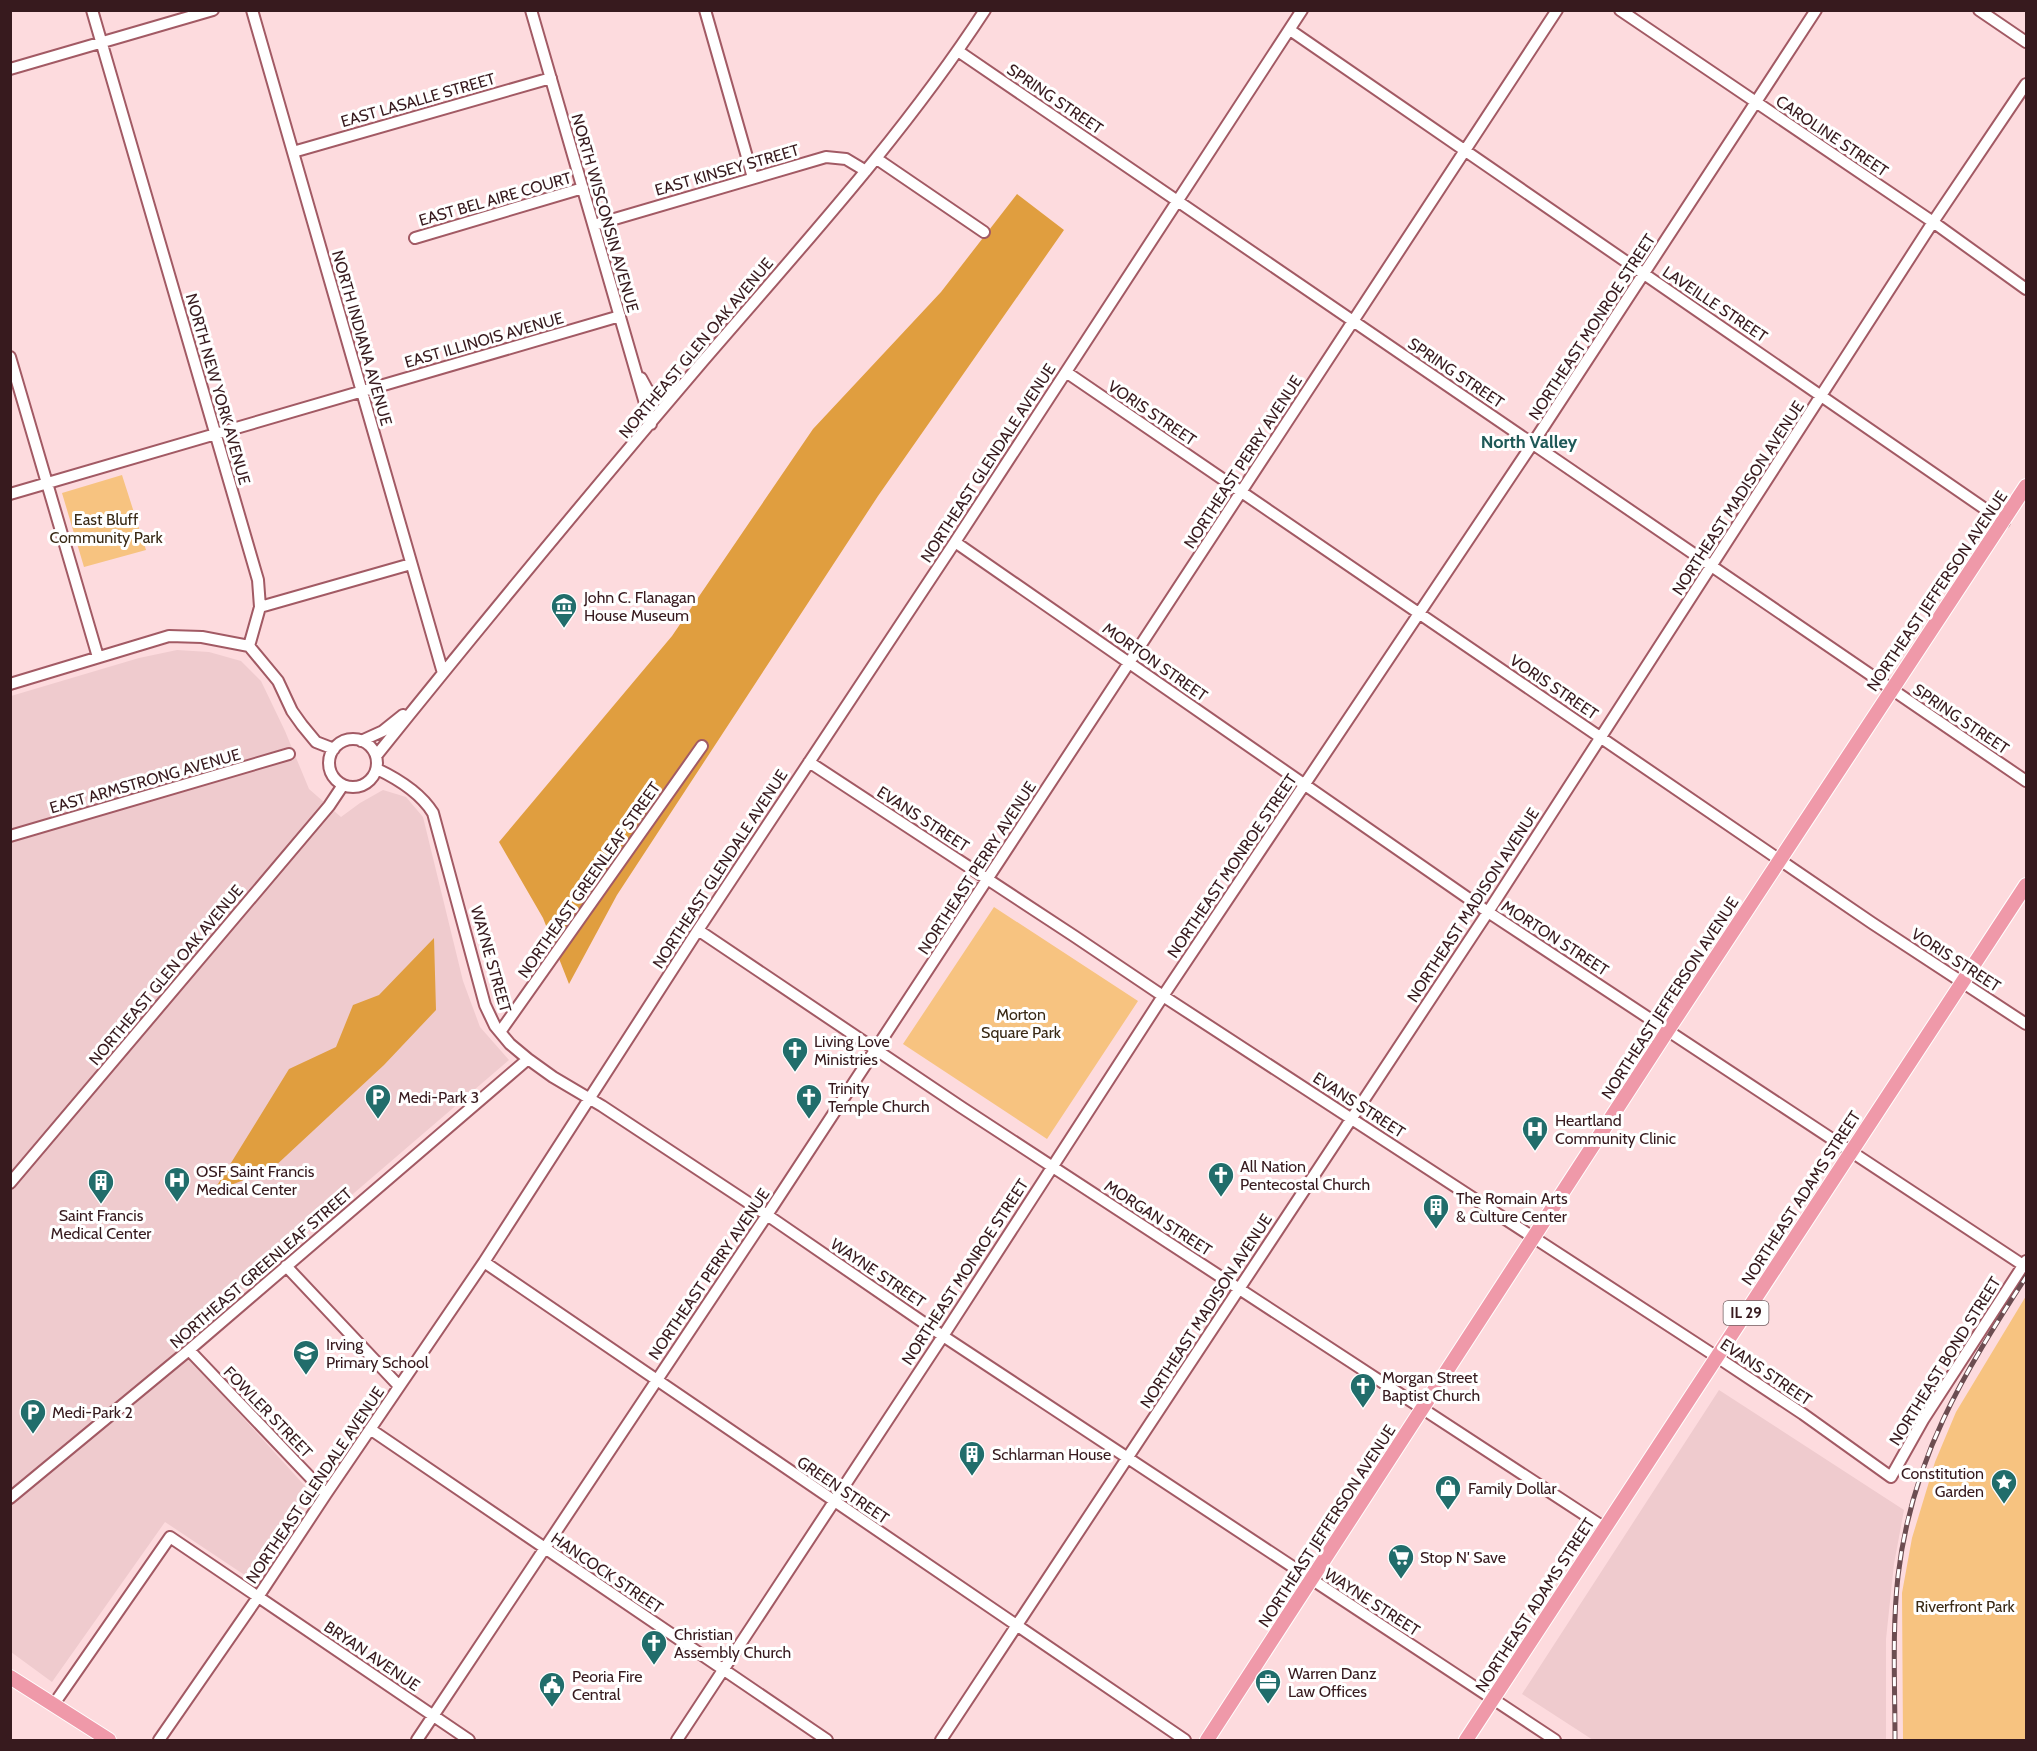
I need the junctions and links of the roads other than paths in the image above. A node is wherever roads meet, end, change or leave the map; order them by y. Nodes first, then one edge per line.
1 (92, 10) edge
2 (213, 10) edge
3 (252, 10) edge
4 (531, 10) edge
5 (705, 10) edge
6 (985, 10) edge
7 (1302, 10) edge
8 (1557, 10) edge
9 (1620, 10) edge
10 (1816, 10) edge
11 (1980, 10) edge
12 (1290, 30) junction
13 (2026, 42) edge
14 (102, 43) junction
15 (958, 51) junction
16 (10, 69) edge
17 (551, 78) junction
18 (2026, 84) edge
19 (1756, 103) junction
20 (1467, 151) junction
21 (293, 152) junction
22 (877, 159) junction
23 (866, 171) junction
24 (753, 178) junction
25 (583, 188) junction
26 (1177, 201) junction
27 (1933, 222) junction
28 (594, 225) junction
29 (984, 232) dead end
30 (415, 238) dead end
31 (1644, 275) junction
32 (2026, 289) edge
33 (620, 316) junction
34 (1354, 322) junction
35 (630, 353) junction
36 (10, 357) edge
37 (1066, 372) junction
38 (687, 380) junction
39 (362, 390) junction
40 (1823, 395) junction
41 (651, 424) junction
42 (216, 433) junction
43 (1533, 443) junction
44 (47, 483) junction
45 (2026, 486) edge
46 (1242, 492) junction
47 (10, 494) edge
48 (2004, 522) junction
49 (955, 542) junction
50 (411, 564) junction
51 (1711, 566) junction
52 (260, 607) junction
53 (1419, 615) junction
54 (249, 646) junction
55 (98, 657) junction
56 (1129, 662) junction
57 (443, 674) junction
58 (10, 684) edge
59 (1891, 689) junction
60 (422, 700) junction
61 (1601, 737) junction
62 (361, 741) junction
63 (702, 746) dead end
64 (334, 749) junction
65 (289, 754) dead end
66 (376, 756) junction
67 (809, 762) junction
68 (377, 769) junction
69 (2026, 781) edge
70 (343, 785) junction
71 (1303, 785) junction
72 (10, 836) edge
73 (1780, 859) junction
74 (988, 880) junction
75 (2026, 885) edge
76 (1488, 912) junction
77 (698, 930) junction
78 (1962, 983) junction
79 (1163, 996) junction
80 (2026, 1024) edge
81 (1668, 1030) junction
82 (500, 1032) junction
83 (875, 1050) junction
84 (528, 1059) junction
85 (589, 1099) junction
86 (1351, 1117) junction
87 (1852, 1151) junction
88 (1052, 1167) junction
89 (10, 1183) edge
90 (767, 1215) junction
91 (1533, 1238) junction
92 (484, 1262) junction
93 (2026, 1265) edge
94 (286, 1266) junction
95 (1239, 1288) junction
96 (943, 1335) junction
97 (189, 1350) junction
98 (1717, 1357) junction
99 (656, 1381) junction
100 (399, 1386) junction
101 (1423, 1408) junction
102 (370, 1429) junction
103 (1127, 1457) junction
104 (1891, 1477) joint
105 (326, 1494) junction
106 (10, 1497) edge
107 (834, 1502) junction
108 (1605, 1528) junction
109 (545, 1549) junction
110 (1312, 1581) junction
111 (258, 1597) junction
112 (1015, 1626) junction
113 (724, 1670) junction
114 (10, 1677) edge
115 (1493, 1699) junction
116 (54, 1704) junction
117 (433, 1715) junction
118 (110, 1740) edge
119 (159, 1740) edge
120 (417, 1740) edge
121 (469, 1740) edge
122 (677, 1740) edge
123 (827, 1740) edge
124 (941, 1740) edge
125 (1185, 1740) edge
126 (1207, 1740) edge
127 (1466, 1740) edge
128 (1555, 1740) edge

1 - 14 street, NORTH NEW YORK AVENUE
2 - 14 street
3 - 21 street, NORTH INDIANA AVENUE
4 - 17 street, NORTH WISCONSIN AVENUE
5 - 24 street
6 - 15 street, NORTHEAST GLEN OAK AVENUE
7 - 12 street, NORTHEAST GLENDALE AVENUE
8 - 20 street, NORTHEAST PERRY AVENUE
9 - 19 street, CAROLINE STREET
10 - 19 street, NORTHEAST MONROE STREET
11 - 13 street
12 - 20 street, LAVEILLE STREET
12 - 26 street, NORTHEAST GLENDALE AVENUE
14 - 16 street
14 - 42 street, NORTH NEW YORK AVENUE
15 - 22 street, NORTHEAST GLEN OAK AVENUE
15 - 26 street, SPRING STREET
17 - 21 street, EAST LASALLE STREET
17 - 25 street, NORTH WISCONSIN AVENUE
18 - 27 street, NORTHEAST MADISON AVENUE
19 - 27 street, CAROLINE STREET
19 - 31 street, NORTHEAST MONROE STREET
20 - 31 street, LAVEILLE STREET
20 - 34 street, NORTHEAST PERRY AVENUE
21 - 39 street, NORTH INDIANA AVENUE
22 - 23 street, NORTHEAST GLEN OAK AVENUE
22 - 29 street
23 - 24 street, EAST KINSEY STREET
23 - 38 street, NORTHEAST GLEN OAK AVENUE
24 - 28 street, EAST KINSEY STREET
25 - 28 street, NORTH WISCONSIN AVENUE
25 - 30 street, EAST BEL AIRE COURT
26 - 34 street, SPRING STREET
26 - 37 street, NORTHEAST GLENDALE AVENUE
27 - 32 street, CAROLINE STREET
27 - 40 street, NORTHEAST MADISON AVENUE
28 - 33 street, NORTH WISCONSIN AVENUE
31 - 40 street, LAVEILLE STREET
31 - 43 street, NORTHEAST MONROE STREET
33 - 35 street, NORTH WISCONSIN AVENUE
33 - 39 street, EAST ILLINOIS AVENUE
34 - 43 street, SPRING STREET
34 - 46 street, NORTHEAST PERRY AVENUE
35 - 38 street
35 - 41 street, NORTH WISCONSIN AVENUE
36 - 44 street
37 - 46 street, VORIS STREET
37 - 49 street, NORTHEAST GLENDALE AVENUE
38 - 41 street, NORTHEAST GLEN OAK AVENUE
39 - 42 street, EAST ILLINOIS AVENUE
39 - 50 street, NORTH INDIANA AVENUE
40 - 48 street, LAVEILLE STREET
40 - 51 street, NORTHEAST MADISON AVENUE
41 - 57 street, NORTHEAST GLEN OAK AVENUE
42 - 44 street, EAST ILLINOIS AVENUE
42 - 52 street, NORTH NEW YORK AVENUE
43 - 51 street, SPRING STREET
43 - 53 street, NORTHEAST MONROE STREET
44 - 47 street, EAST ILLINOIS AVENUE
44 - 55 street
45 - 48 main road, NORTHEAST JEFFERSON AVENUE
46 - 53 street, VORIS STREET
46 - 56 street, NORTHEAST PERRY AVENUE
48 - 59 main road, NORTHEAST JEFFERSON AVENUE
49 - 56 street, MORTON STREET
49 - 67 street, NORTHEAST GLENDALE AVENUE
50 - 52 street
50 - 57 street, NORTH INDIANA AVENUE
51 - 59 street, SPRING STREET
51 - 61 street, NORTHEAST MADISON AVENUE
52 - 54 street, NORTH NEW YORK AVENUE
53 - 61 street, VORIS STREET
53 - 71 street, NORTHEAST MONROE STREET
54 - 55 street
54 - 64 street
55 - 58 street
56 - 71 street, MORTON STREET
56 - 74 street, NORTHEAST PERRY AVENUE
57 - 60 street, NORTHEAST GLEN OAK AVENUE
59 - 69 street, SPRING STREET
59 - 73 main road, NORTHEAST JEFFERSON AVENUE
60 - 62 street, NORTHEAST GLEN OAK AVENUE
60 - 66 street, NORTHEAST GLEN OAK AVENUE
61 - 73 street, VORIS STREET
61 - 76 street, NORTHEAST MADISON AVENUE
62 - 64 street
62 - 66 street
63 - 82 street, NORTHEAST GREENLEAF STREET
64 - 70 street
65 - 72 street, EAST ARMSTRONG AVENUE
66 - 68 street
67 - 74 street, EVANS STREET
67 - 77 street, NORTHEAST GLENDALE AVENUE
68 - 70 street
68 - 82 street, WAYNE STREET
70 - 89 street, NORTHEAST GLEN OAK AVENUE
71 - 76 street, MORTON STREET
71 - 79 street, NORTHEAST MONROE STREET
73 - 78 street, VORIS STREET
73 - 81 main road, NORTHEAST JEFFERSON AVENUE
74 - 79 street, EVANS STREET
74 - 83 street, NORTHEAST PERRY AVENUE
75 - 78 main road, NORTHEAST ADAMS STREET / IL 29
76 - 81 street, MORTON STREET
76 - 86 street, NORTHEAST MADISON AVENUE
77 - 83 street, MORGAN STREET
77 - 85 street, NORTHEAST GLENDALE AVENUE
78 - 80 street, VORIS STREET
78 - 87 main road, NORTHEAST ADAMS STREET / IL 29
79 - 86 street, EVANS STREET
79 - 88 street, NORTHEAST MONROE STREET
81 - 87 street, MORTON STREET
81 - 91 main road, NORTHEAST JEFFERSON AVENUE
82 - 84 street, WAYNE STREET
83 - 88 street, MORGAN STREET
83 - 90 street, NORTHEAST PERRY AVENUE
84 - 85 street, WAYNE STREET
84 - 94 street, NORTHEAST GREENLEAF STREET
85 - 90 street, WAYNE STREET
85 - 92 street, NORTHEAST GLENDALE AVENUE
86 - 91 street, EVANS STREET
86 - 95 street, NORTHEAST MADISON AVENUE
87 - 93 street, MORTON STREET
87 - 98 main road, NORTHEAST ADAMS STREET / IL 29
88 - 95 street, MORGAN STREET
88 - 96 street, NORTHEAST MONROE STREET
90 - 96 street, WAYNE STREET
90 - 99 street, NORTHEAST PERRY AVENUE
91 - 98 street, EVANS STREET
91 - 101 main road, NORTHEAST JEFFERSON AVENUE
92 - 99 street, GREEN STREET
92 - 100 street, NORTHEAST GLENDALE AVENUE
93 - 104 street, NORTHEAST BOND STREET
94 - 97 street, NORTHEAST GREENLEAF STREET
94 - 100 street
95 - 101 street, MORGAN STREET
95 - 103 street, NORTHEAST MADISON AVENUE
96 - 103 street, WAYNE STREET
96 - 107 street, NORTHEAST MONROE STREET
97 - 105 street, FOWLER STREET
97 - 106 street, NORTHEAST GREENLEAF STREET
98 - 104 street, EVANS STREET
98 - 108 main road, NORTHEAST ADAMS STREET / IL 29
99 - 107 street, GREEN STREET
99 - 109 street, NORTHEAST PERRY AVENUE
100 - 102 street, NORTHEAST GLENDALE AVENUE
101 - 108 street, MORGAN STREET
101 - 110 main road, NORTHEAST JEFFERSON AVENUE
102 - 105 street, NORTHEAST GLENDALE AVENUE
102 - 109 street, HANCOCK STREET
103 - 110 street, WAYNE STREET
103 - 112 street, NORTHEAST MADISON AVENUE
105 - 111 street, NORTHEAST GLENDALE AVENUE
107 - 112 street, GREEN STREET
107 - 113 street, NORTHEAST MONROE STREET
108 - 115 main road, NORTHEAST ADAMS STREET / IL 29
109 - 113 street, HANCOCK STREET
109 - 117 street, NORTHEAST PERRY AVENUE
110 - 115 street, WAYNE STREET
110 - 126 main road, NORTHEAST JEFFERSON AVENUE
111 - 116 street, BRYAN AVENUE
111 - 117 street, BRYAN AVENUE
111 - 119 street, NORTHEAST GLENDALE AVENUE
112 - 124 street, NORTHEAST MADISON AVENUE
112 - 125 street, GREEN STREET
113 - 122 street, NORTHEAST MONROE STREET
113 - 123 street, HANCOCK STREET
114 - 116 main road
115 - 127 main road, NORTHEAST ADAMS STREET / IL 29
115 - 128 street, WAYNE STREET
116 - 118 main road
117 - 120 street, NORTHEAST PERRY AVENUE
117 - 121 street, BRYAN AVENUE

